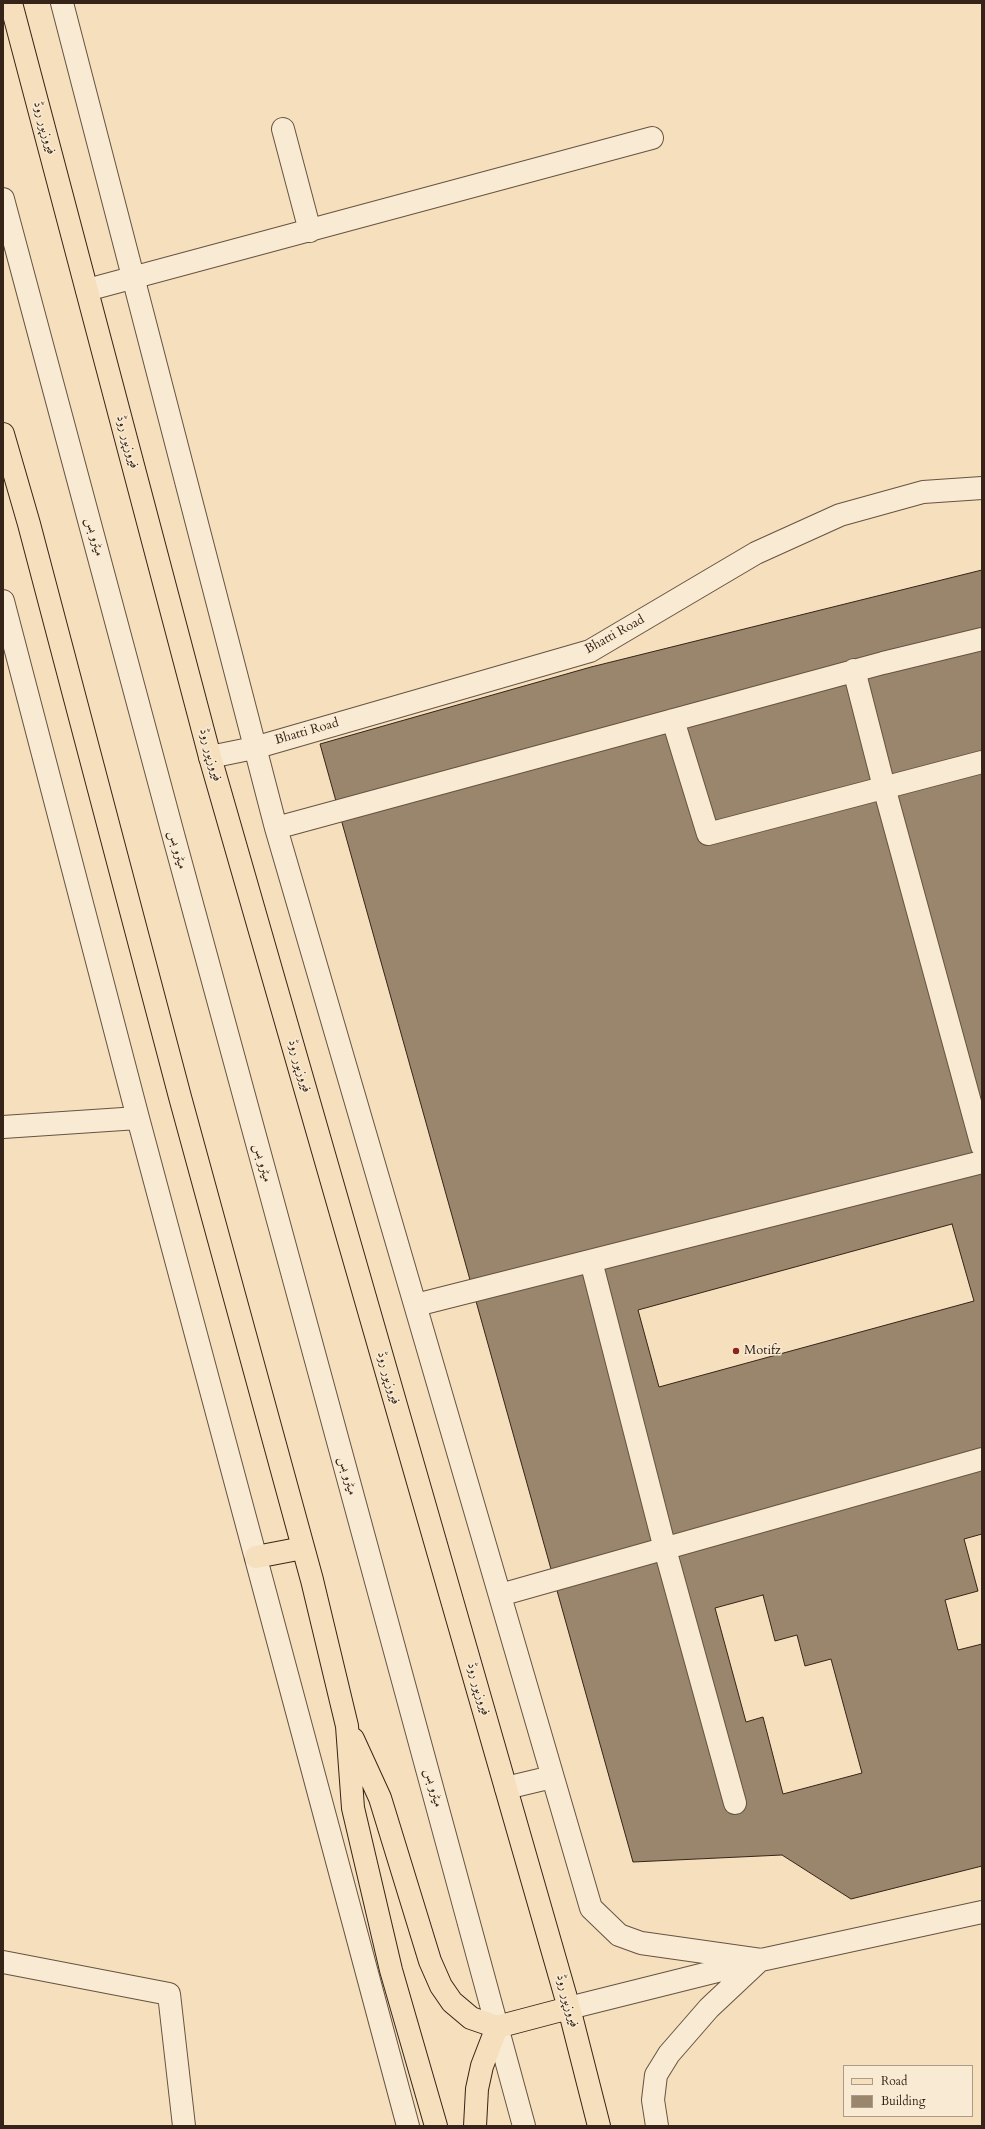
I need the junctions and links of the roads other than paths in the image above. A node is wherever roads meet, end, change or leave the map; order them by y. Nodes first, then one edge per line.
1 (11, 3) edge
2 (62, 3) edge
3 (283, 129) dead end
4 (652, 138) dead end
5 (3, 199) edge
6 (310, 231) junction
7 (132, 279) junction
8 (87, 290) junction
9 (3, 434) edge
10 (982, 488) edge
11 (3, 601) edge
12 (982, 639) edge
13 (854, 670) junction
14 (673, 720) junction
15 (254, 748) junction
16 (210, 757) junction
17 (982, 762) edge
18 (884, 787) junction
19 (276, 828) junction
20 (138, 1118) junction
21 (3, 1127) edge
22 (982, 1146) edge
23 (982, 1162) edge
24 (591, 1261) junction
25 (416, 1305) junction
26 (982, 1459) edge
27 (303, 1548) junction
28 (665, 1549) junction
29 (256, 1557) junction
30 (500, 1595) junction
31 (347, 1726) junction
32 (552, 1777) junction
33 (506, 1788) junction
34 (735, 1803) dead end
35 (982, 1912) edge
36 (760, 1960) junction
37 (3, 1962) edge
38 (569, 2008) junction
39 (497, 2027) junction
40 (184, 2126) edge
41 (408, 2126) edge
42 (436, 2126) edge
43 (475, 2126) edge
44 (524, 2126) edge
45 (599, 2126) edge
46 (656, 2126) edge

1 - 8 main road, فیروزپور روڈ
2 - 7 street
3 - 6 street
4 - 6 street
5 - 39 street, میٹرو بس
6 - 7 street
7 - 8 street
7 - 15 street
8 - 16 main road, فیروزپور روڈ
9 - 27 main road
10 - 15 street, Bhatti Road
11 - 20 street
12 - 13 street
13 - 14 street
13 - 18 street
14 - 18 street
14 - 19 street
15 - 16 street, Bhatti Road
15 - 19 street
16 - 33 main road, فیروزپور روڈ
17 - 18 street
18 - 22 street
19 - 25 street
20 - 21 street
20 - 29 street
23 - 24 street
24 - 25 street
24 - 28 street
25 - 30 street
26 - 28 street
27 - 29 main road
27 - 31 main road
28 - 30 street
28 - 34 street
29 - 41 street
30 - 32 street
31 - 39 main road
31 - 42 main road
32 - 33 street
32 - 36 street
33 - 38 main road, فیروزپور روڈ
35 - 36 street
36 - 38 street
36 - 46 street
37 - 40 street
38 - 39 main road
38 - 45 main road, فیروزپور روڈ
39 - 43 main road
39 - 44 street, میٹرو بس

